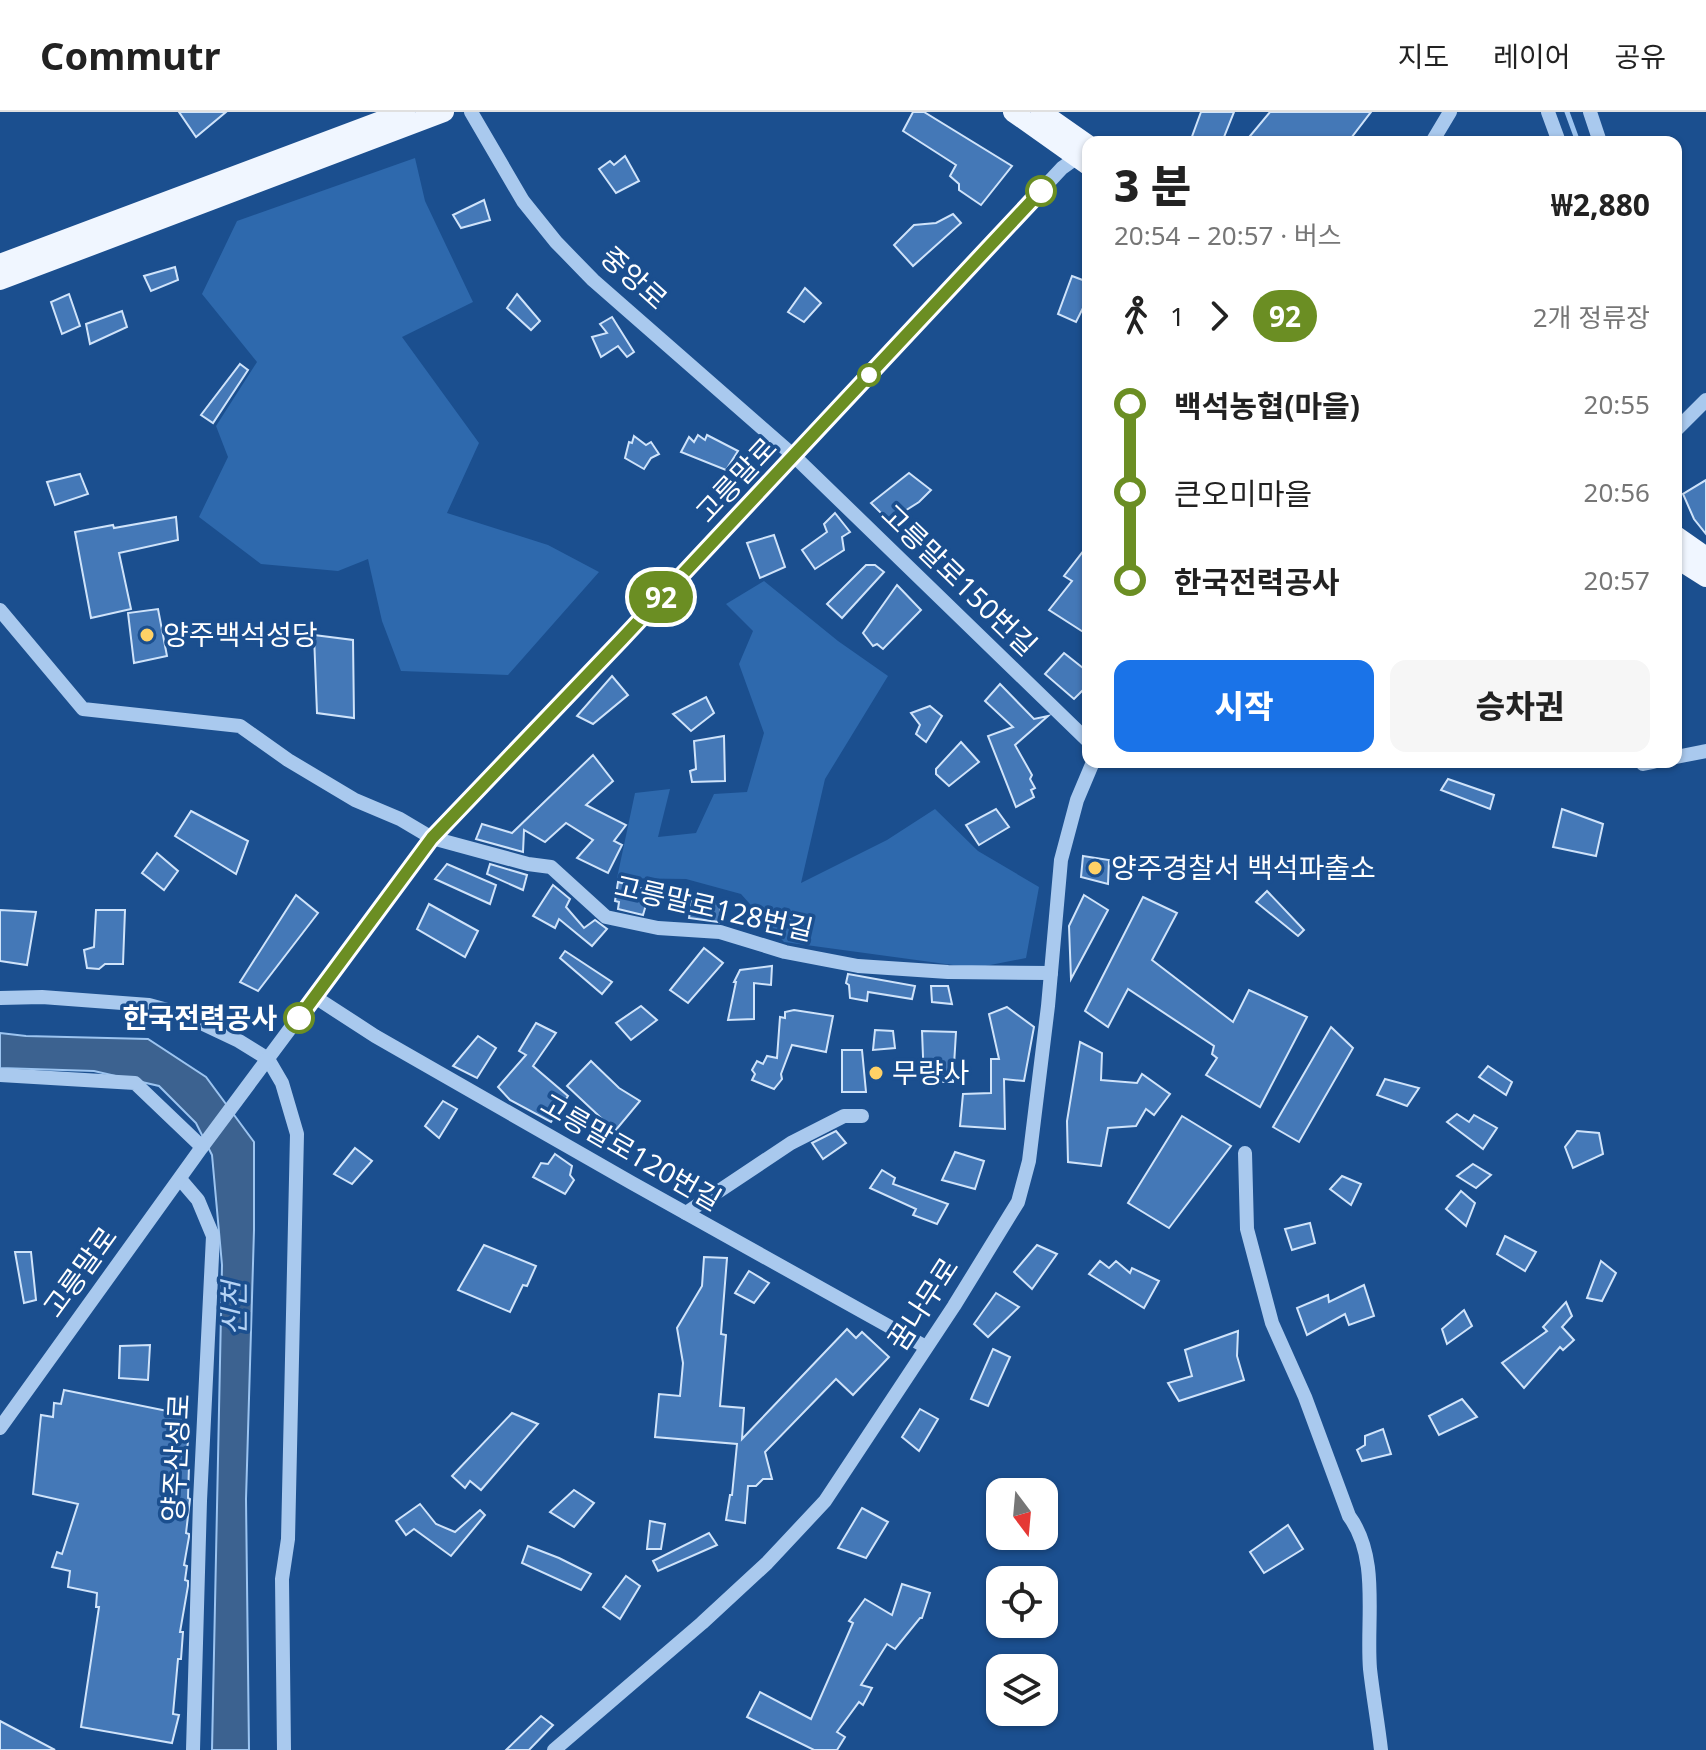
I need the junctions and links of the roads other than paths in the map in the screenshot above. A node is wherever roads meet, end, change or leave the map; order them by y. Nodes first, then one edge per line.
1 (385, 112) edge
2 (405, 112) edge
3 (444, 112) edge
4 (471, 112) edge
5 (1013, 112) edge
6 (1041, 112) edge
7 (1450, 112) edge
8 (1548, 112) edge
9 (1590, 112) edge
10 (1436, 136) edge
11 (1557, 136) edge
12 (1598, 136) edge
13 (341, 137) junction
14 (1082, 154) edge
15 (1082, 155) edge
16 (1082, 157) edge
17 (0, 264) edge
18 (0, 280) edge
19 (1706, 400) edge
20 (1682, 421) edge
21 (794, 456) junction
22 (1682, 546) edge
23 (1682, 550) edge
24 (1706, 557) edge
25 (1706, 577) edge
26 (0, 610) edge
27 (1082, 735) edge
28 (1706, 751) edge
29 (1682, 756) edge
30 (1090, 768) edge
31 (432, 838) junction
32 (1051, 973) junction
33 (315, 997) junction
34 (0, 998) edge
35 (268, 1059) junction
36 (0, 1075) edge
37 (862, 1116) dead end
38 (202, 1147) junction
39 (1245, 1153) dead end
40 (180, 1179) junction
41 (686, 1213) junction
42 (926, 1347) junction
43 (0, 1428) edge
44 (193, 1750) edge
45 (284, 1750) edge
46 (554, 1750) edge
47 (1381, 1750) edge

1 - 13 street
2 - 13 main road
3 - 18 main road
4 - 21 street, 중앙로
5 - 15 main road
6 - 14 main road
7 - 10 street
8 - 11 street
9 - 12 street
13 - 17 main road
16 - 21 street, 고릉말로
19 - 20 street
21 - 27 street, 고릉말로150번길
21 - 31 street, 고릉말로
22 - 24 main road
23 - 25 main road
26 - 31 street
28 - 29 street
30 - 32 street, 꿈나무로
31 - 32 street, 고릉말로128번길
31 - 33 street, 고릉말로
32 - 42 street, 꿈나무로
33 - 35 street, 고릉말로
33 - 41 street, 고릉말로120번길
34 - 35 street
35 - 38 street, 고릉말로
35 - 45 street
36 - 38 street
37 - 41 street
38 - 40 street, 고릉말로
39 - 47 street
40 - 43 street, 고릉말로
40 - 44 street, 양주산성로
41 - 42 street, 고릉말로120번길
42 - 46 street, 꿈나무로

